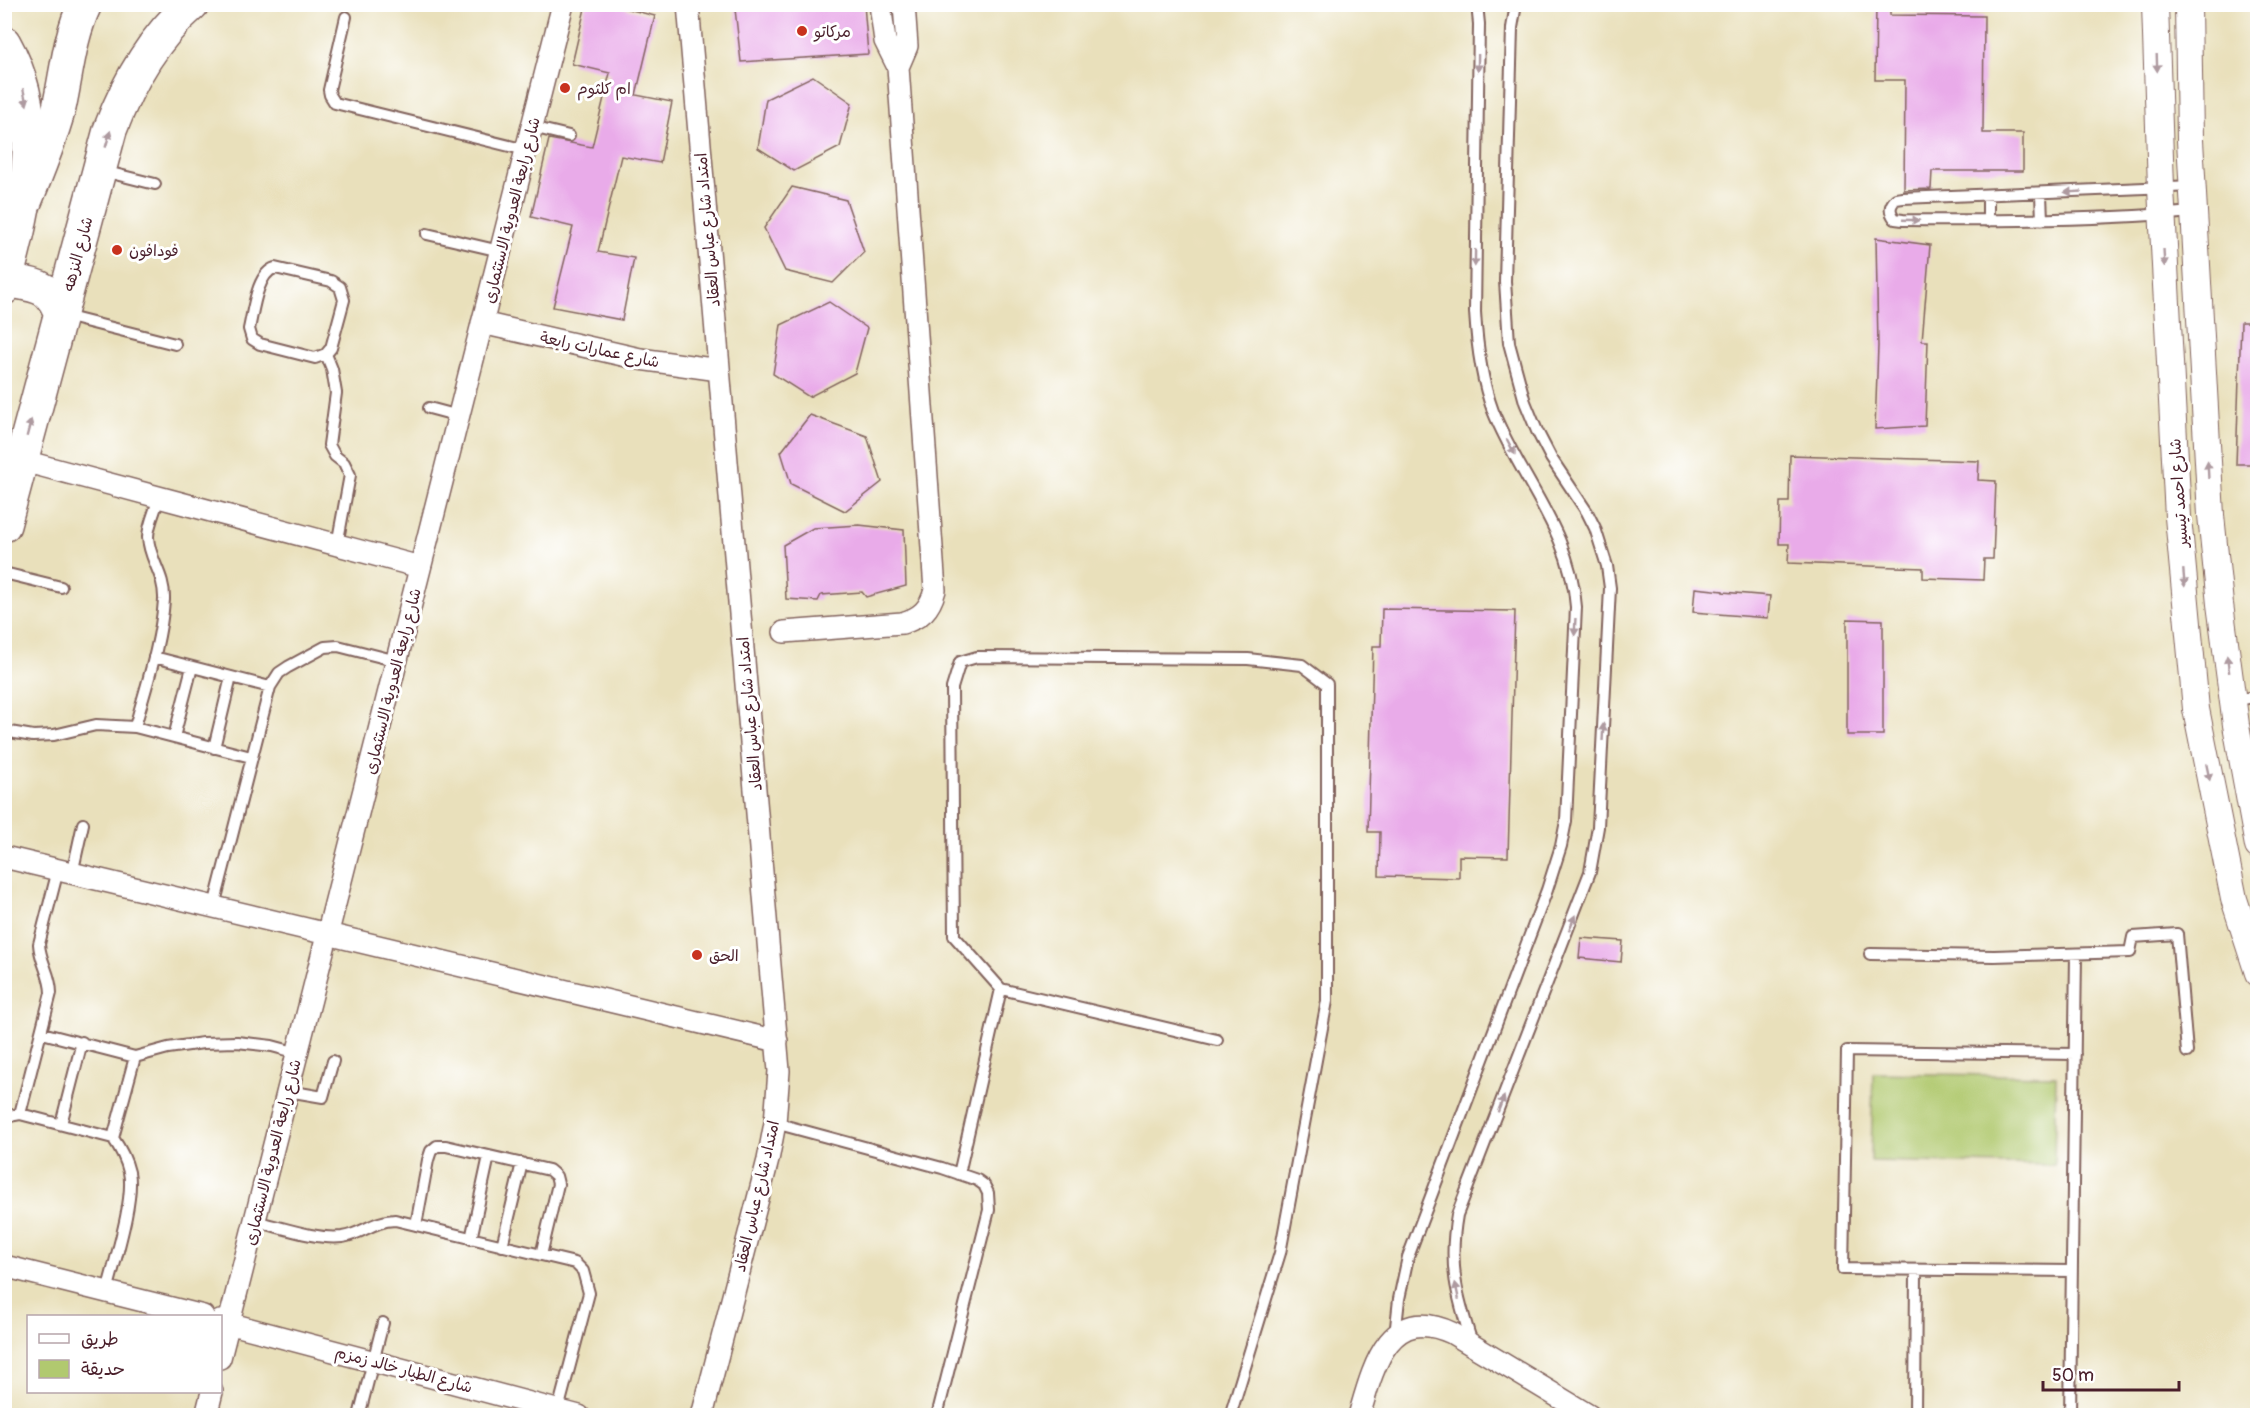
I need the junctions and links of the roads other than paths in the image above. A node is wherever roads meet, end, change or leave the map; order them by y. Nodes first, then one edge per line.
1 (85, 4) edge
2 (192, 4) edge
3 (563, 4) edge
4 (688, 4) edge
5 (880, 4) edge
6 (904, 4) edge
7 (1477, 4) edge
8 (1516, 4) edge
9 (2155, 4) edge
10 (2188, 4) edge
11 (346, 18) dead end
12 (4, 43) edge
13 (898, 67) junction
14 (532, 127) junction
15 (569, 136) dead end
16 (2190, 140) junction
17 (2159, 142) junction
18 (526, 150) junction
19 (100, 170) junction
20 (154, 184) dead end
21 (2193, 186) junction
22 (2161, 188) junction
23 (2041, 194) junction
24 (1988, 195) junction
25 (24, 204) junction
26 (2194, 212) junction
27 (2162, 215) junction
28 (2042, 220) junction
29 (1988, 221) junction
30 (427, 234) dead end
31 (500, 251) junction
32 (5, 282) edge
33 (61, 315) junction
34 (482, 323) junction
35 (175, 344) dead end
36 (326, 354) junction
37 (719, 370) junction
38 (429, 408) dead end
39 (459, 416) junction
40 (21, 460) junction
41 (159, 497) junction
42 (2211, 515) junction
43 (2178, 517) junction
44 (4, 525) edge
45 (336, 545) junction
46 (420, 567) junction
47 (4, 573) edge
48 (61, 587) dead end
49 (784, 632) dead end
50 (154, 657) junction
51 (397, 661) junction
52 (192, 667) junction
53 (231, 677) junction
54 (270, 687) junction
55 (2242, 707) edge
56 (135, 727) junction
57 (4, 731) edge
58 (2200, 733) junction
59 (174, 737) junction
60 (214, 748) junction
61 (251, 757) junction
62 (83, 824) dead end
63 (2258, 846) edge
64 (4, 857) edge
65 (65, 872) junction
66 (214, 906) junction
67 (328, 934) junction
68 (1870, 954) dead end
69 (2076, 954) junction
70 (2258, 974) edge
71 (1001, 989) junction
72 (42, 1033) junction
73 (1217, 1040) dead end
74 (777, 1041) junction
75 (82, 1042) junction
76 (2187, 1052) dead end
77 (298, 1053) junction
78 (2075, 1054) junction
79 (135, 1057) junction
80 (333, 1060) dead end
81 (288, 1091) junction
82 (20, 1114) junction
83 (4, 1117) edge
84 (775, 1123) junction
85 (60, 1124) junction
86 (113, 1138) junction
87 (489, 1156) junction
88 (522, 1163) junction
89 (959, 1174) junction
90 (255, 1221) junction
91 (416, 1225) junction
92 (471, 1239) junction
93 (502, 1246) junction
94 (541, 1255) junction
95 (4, 1266) edge
96 (1916, 1269) junction
97 (2072, 1271) junction
98 (107, 1292) junction
99 (195, 1315) edge
100 (225, 1322) edge
101 (382, 1323) dead end
102 (1395, 1336) junction
103 (222, 1344) edge
104 (1473, 1347) junction
105 (373, 1361) junction
106 (212, 1393) edge
107 (558, 1410) junction
108 (206, 1416) edge
109 (359, 1416) edge
110 (579, 1416) edge
111 (702, 1416) edge
112 (937, 1416) edge
113 (1230, 1416) edge
114 (1359, 1416) edge
115 (1590, 1416) edge
116 (1915, 1416) edge
117 (2070, 1416) edge

1 - 25 main road
19 -> 2 main road, شارع النزهه
3 - 14 street, شارع رابعة العدوية الاستثمارى
4 - 37 street, امتداد شارع عباس العقاد
5 - 13 street
6 - 13 street
7 -> 102 lane
104 -> 8 lane
9 -> 17 street, شارع احمد تيسير
10 - 16 street, شارع احمد تيسير
11 - 18 lane
12 -> 25 main road
13 - 49 street
14 - 15 lane
14 - 18 street, شارع رابعة العدوية الاستثمارى
16 - 17 street
16 - 21 street, شارع احمد تيسير
17 - 22 street, شارع احمد تيسير
18 - 31 street, شارع رابعة العدوية الاستثمارى
19 - 20 lane
19 - 33 main road, شارع النزهه
21 - 22 lane
21 - 26 street, شارع احمد تيسير
22 -> 23 lane
22 - 27 street, شارع احمد تيسير
23 - 24 lane
23 - 28 lane
24 - 29 lane
24 -> 29 lane
25 - 32 main road
26 - 27 lane
42 -> 26 street, شارع احمد تيسير
27 - 28 lane
27 -> 43 street, شارع احمد تيسير
28 - 29 lane
30 - 31 lane
31 - 34 street, شارع رابعة العدوية الاستثمارى
32 - 33 main road
33 - 35 lane
40 -> 33 main road, شارع النزهه
34 - 37 street, شارع عمارات رابعة
34 - 39 street, شارع رابعة العدوية الاستثمارى
36 - 36 lane
36 - 45 lane
37 - 74 street, امتداد شارع عباس العقاد
38 - 39 lane
39 - 46 street, شارع رابعة العدوية الاستثمارى
40 - 41 street
40 - 44 main road, شارع النزهه
41 - 45 street
41 - 50 lane
42 - 43 street
55 -> 42 street, شارع احمد تيسير
43 -> 58 street, شارع احمد تيسير
45 - 46 street
46 - 51 street, شارع رابعة العدوية الاستثمارى
47 - 48 lane
50 - 52 lane
50 - 56 lane
51 - 54 lane
51 - 67 street, شارع رابعة العدوية الاستثمارى
52 - 53 lane
52 - 59 lane
53 - 54 lane
53 - 60 lane
54 - 61 lane
55 - 58 street
55 - 63 street, شارع احمد تيسير
56 - 57 lane
56 - 59 lane
58 -> 70 street, شارع احمد تيسير
59 - 60 lane
60 - 61 lane
61 - 66 lane
62 - 65 lane
64 - 65 street
65 - 66 street
65 - 72 lane
66 - 67 street
67 - 74 street
67 - 77 street, شارع رابعة العدوية الاستثمارى
68 - 69 lane
69 - 76 lane
69 - 78 lane
71 - 73 lane
71 - 89 lane
71 - 113 lane
72 - 75 lane
72 - 82 lane
74 - 84 street, امتداد شارع عباس العقاد
75 - 79 lane
75 - 85 lane
77 - 79 lane
77 - 81 street, شارع رابعة العدوية الاستثمارى
78 - 96 lane
78 - 97 lane
79 - 86 lane
80 - 81 lane
81 - 90 street, شارع رابعة العدوية الاستثمارى
82 - 83 lane
82 - 85 lane
84 - 89 lane
84 - 111 street, امتداد شارع عباس العقاد
85 - 86 lane
86 - 98 lane
87 - 88 lane
87 - 91 lane
87 - 92 lane
88 - 93 lane
88 - 94 lane
89 - 112 lane
90 - 91 lane
90 - 100 street, شارع رابعة العدوية الاستثمارى
91 - 92 lane
92 - 93 lane
93 - 94 lane
94 - 107 lane
95 - 98 street
96 - 97 lane
96 - 116 lane
97 - 117 lane
98 - 99 street
100 - 103 street, شارع رابعة العدوية الاستثمارى
100 - 105 street, شارع الطيار خالد زمزم
101 - 105 lane
102 - 104 street
102 - 114 street
104 - 115 street
105 - 107 street, شارع الطيار خالد زمزم
105 - 109 lane
106 - 108 street
107 - 110 street, شارع الطيار خالد زمزم

